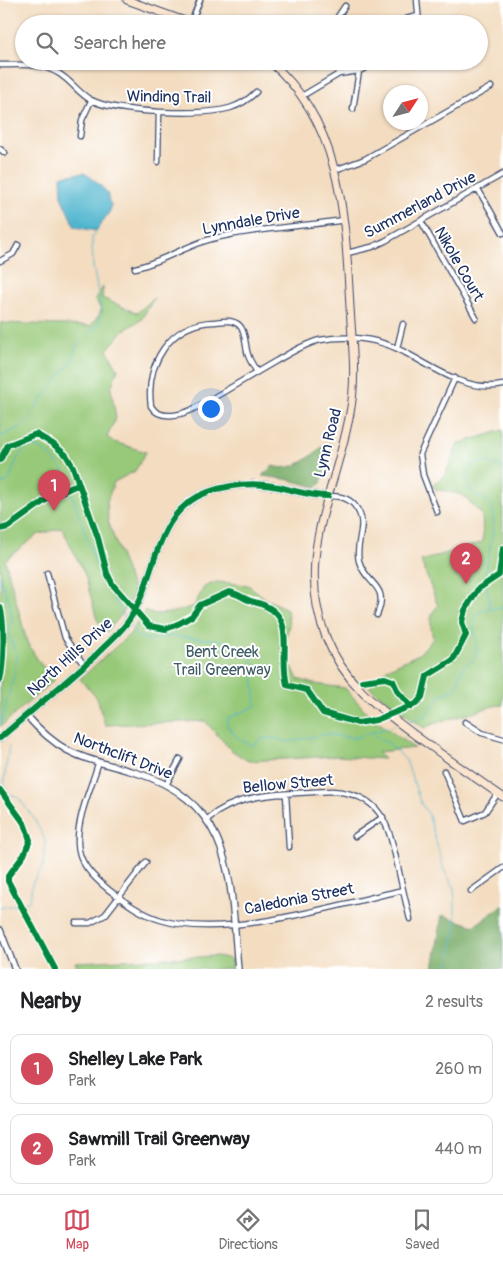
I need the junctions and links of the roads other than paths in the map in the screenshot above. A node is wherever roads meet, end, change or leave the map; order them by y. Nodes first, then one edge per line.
1 (127, 0) edge
2 (200, 0) edge
3 (417, 0) edge
4 (345, 6) dead end
5 (169, 15) edge
6 (195, 15) edge
7 (338, 15) edge
8 (418, 15) edge
9 (0, 65) edge
10 (15, 65) edge
11 (53, 70) edge
12 (279, 70) edge
13 (338, 70) edge
14 (359, 71) joint
15 (339, 74) junction
16 (491, 87) dead end
17 (256, 92) dead end
18 (302, 96) junction
19 (91, 100) junction
20 (353, 109) dead end
21 (159, 112) junction
22 (80, 136) dead end
23 (0, 149) edge
24 (5, 153) dead end
25 (158, 162) dead end
26 (335, 170) junction
27 (503, 174) edge
28 (478, 189) junction
29 (345, 220) junction
30 (421, 221) junction
31 (503, 233) edge
32 (18, 245) dead end
33 (347, 253) junction
34 (0, 262) edge
35 (135, 268) dead end
36 (476, 318) dead end
37 (244, 320) dead end
38 (404, 324) dead end
39 (239, 325) junction
40 (352, 339) junction
41 (397, 348) junction
42 (257, 372) junction
43 (455, 378) junction
44 (503, 386) edge
45 (328, 496) junction
46 (438, 512) dead end
47 (47, 573) dead end
48 (377, 615) dead end
49 (84, 665) junction
50 (26, 715) junction
51 (465, 722) dead end
52 (0, 738) edge
53 (503, 738) edge
54 (180, 759) dead end
55 (98, 764) junction
56 (444, 771) dead end
57 (166, 785) junction
58 (286, 794) junction
59 (500, 795) edge
60 (384, 816) junction
61 (206, 820) junction
62 (355, 836) dead end
63 (289, 847) dead end
64 (146, 862) dead end
65 (503, 868) edge
66 (403, 890) junction
67 (471, 891) dead end
68 (119, 897) junction
69 (410, 919) dead end
70 (76, 923) dead end
71 (235, 923) junction
72 (0, 930) edge
73 (15, 969) edge
74 (238, 969) edge

1 - 5 main road
2 - 6 street
3 - 8 street
4 - 7 street
9 - 10 street, Winding Trail
11 - 19 street, Winding Trail
12 - 18 main road, Lynn Road
13 - 15 street
14 - 15 street
14 - 20 street
15 - 18 street
16 - 26 street
17 - 21 street, Winding Trail
18 - 26 main road, Lynn Road
19 - 21 street, Winding Trail
19 - 22 street
21 - 25 street
23 - 24 street
26 - 29 main road, Lynn Road
27 - 28 street, Summerland Drive
28 - 30 street, Summerland Drive
28 - 31 street
29 - 33 main road, Lynn Road
29 - 35 street, Lynndale Drive
30 - 33 street, Summerland Drive
30 - 36 street, Nikole Court
32 - 34 street
33 - 40 main road, Lynn Road
37 - 39 street
38 - 41 street
39 - 42 street
39 - 42 street
40 - 41 street
40 - 42 street
40 - 45 main road, Lynn Road
41 - 43 street
43 - 44 street
43 - 46 street
45 - 48 street
45 - 49 main road, North Hills Drive
45 - 59 main road, Lynn Road
47 - 49 street
49 - 50 main road, North Hills Drive
50 - 52 main road, North Hills Drive
50 - 55 street, Northclift Drive
51 - 53 street
54 - 57 street
55 - 57 street, Northclift Drive
55 - 68 street, Caledonia Street
56 - 59 street
57 - 61 street, Northclift Drive
58 - 60 street, Bellow Street
58 - 61 street, Bellow Street
58 - 63 street
60 - 62 street
60 - 66 street
61 - 71 street, Northclift Drive
64 - 68 street
65 - 67 street
66 - 69 street
66 - 71 street, Caledonia Street
68 - 70 street
68 - 71 street, Caledonia Street
71 - 74 street, Northclift Drive
72 - 73 street

